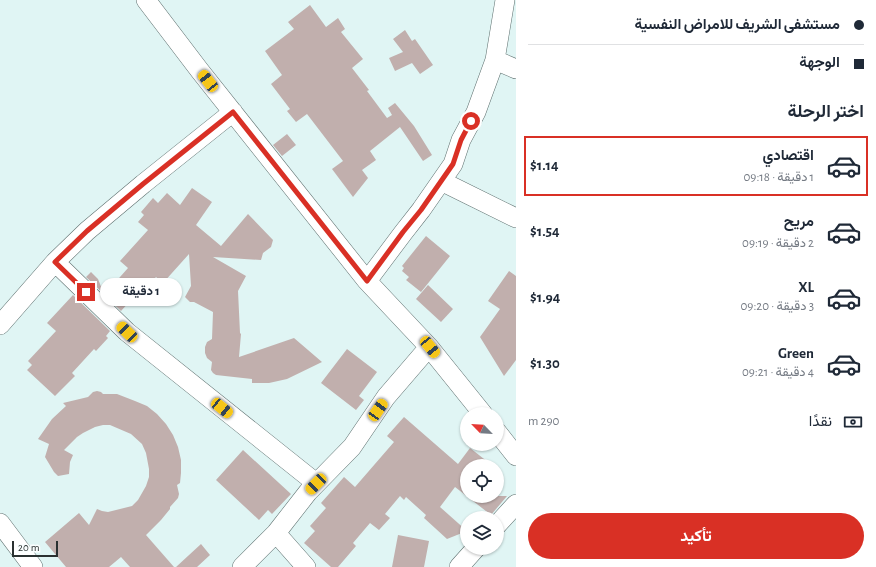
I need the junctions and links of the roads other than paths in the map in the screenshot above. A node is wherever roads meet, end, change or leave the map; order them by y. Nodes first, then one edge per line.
1 (146, 0) edge
2 (505, 0) edge
3 (495, 60) junction
4 (516, 68) edge
5 (233, 112) junction
6 (441, 181) junction
7 (516, 218) edge
8 (55, 262) junction
9 (367, 281) junction
10 (0, 325) edge
11 (430, 347) junction
12 (477, 407) edge
13 (504, 441) edge
14 (516, 456) edge
15 (316, 484) junction
16 (516, 504) edge
17 (504, 517) edge
18 (0, 523) edge
19 (276, 533) junction
20 (470, 555) edge
21 (33, 567) edge
22 (242, 567) edge
23 (306, 567) edge
24 (459, 567) edge

1 - 5 street
2 - 3 street
3 - 4 street
3 - 6 street
5 - 8 street
5 - 9 street
6 - 7 street
6 - 9 street
8 - 10 street
8 - 15 street
9 - 11 street
11 - 12 street
11 - 15 street
13 - 14 street
15 - 19 street
16 - 17 street
18 - 21 street
19 - 22 street
19 - 23 street
20 - 24 street

